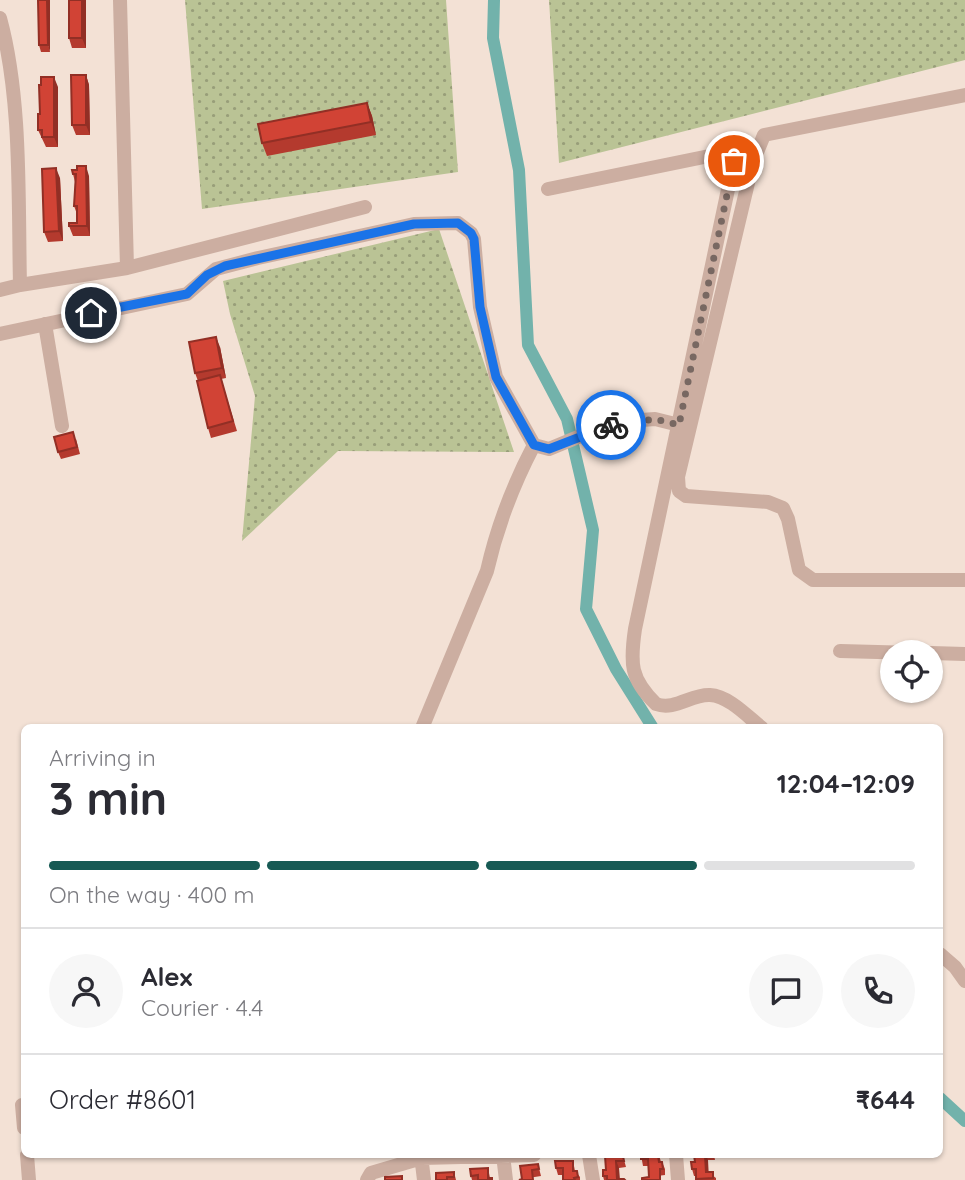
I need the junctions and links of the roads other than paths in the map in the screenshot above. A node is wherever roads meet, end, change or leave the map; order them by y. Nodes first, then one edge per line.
1 (120, 0) edge
2 (0, 18) edge
3 (965, 95) edge
4 (548, 189) dead end
5 (365, 207) dead end
6 (127, 268) junction
7 (20, 285) junction
8 (0, 290) edge
9 (45, 324) junction
10 (0, 334) edge
11 (679, 425) junction
12 (62, 426) dead end
13 (534, 445) junction
14 (965, 580) edge
15 (840, 651) dead end
16 (880, 652) edge
17 (943, 653) edge
18 (965, 654) edge
19 (424, 724) edge
20 (757, 724) edge
21 (943, 957) edge
22 (965, 981) edge
23 (27, 1158) edge
24 (416, 1158) edge
25 (422, 1158) edge
26 (503, 1158) edge
27 (589, 1158) edge
28 (676, 1158) edge
29 (29, 1180) edge
30 (367, 1180) edge
31 (424, 1180) edge
32 (506, 1180) edge
33 (593, 1180) edge
34 (678, 1180) edge

1 - 6 street
2 - 7 street
3 - 14 street
4 - 11 street
5 - 6 street
6 - 7 street
7 - 8 street
9 - 10 street
9 - 12 street
9 - 13 street
11 - 13 street
11 - 20 street
13 - 19 street
15 - 16 street
17 - 18 street
21 - 22 street
23 - 29 street
24 - 30 street
25 - 31 street
26 - 32 street
27 - 33 street
28 - 34 street

